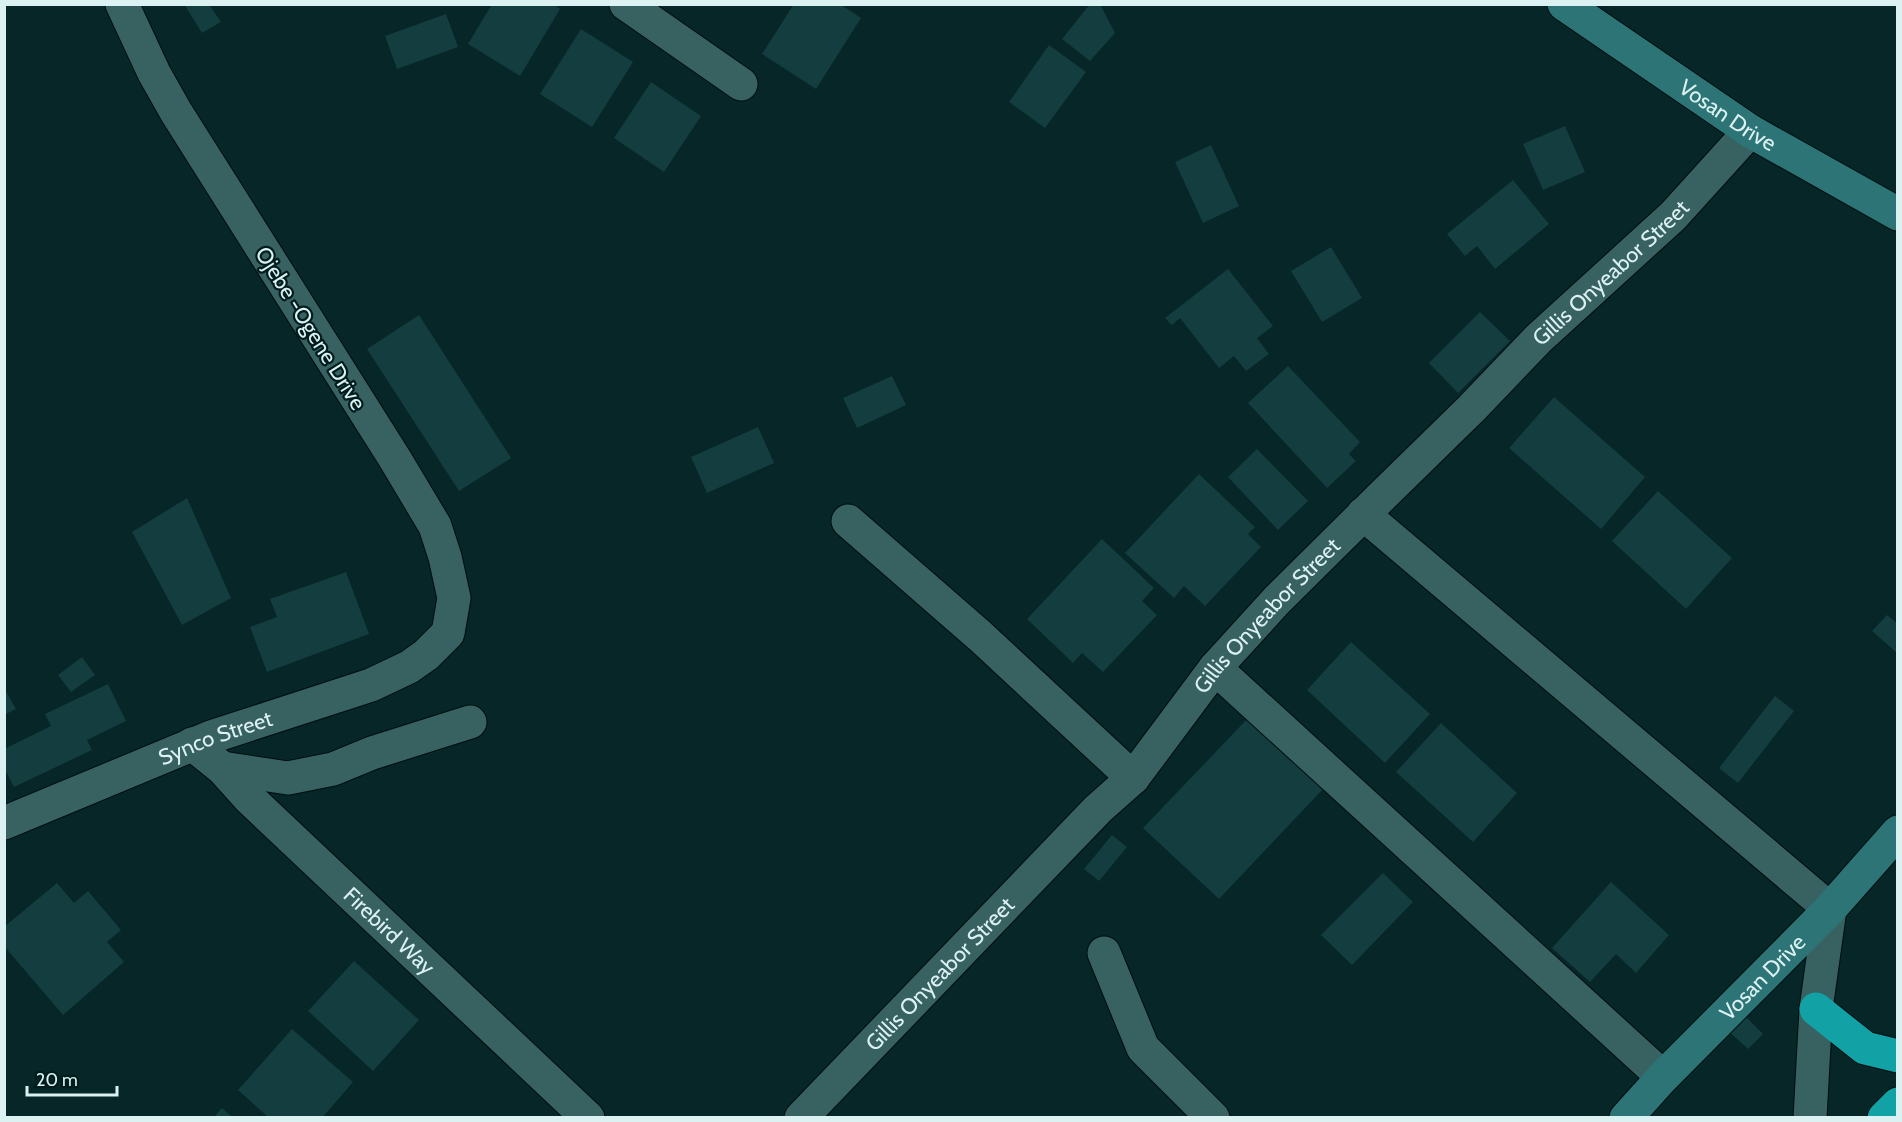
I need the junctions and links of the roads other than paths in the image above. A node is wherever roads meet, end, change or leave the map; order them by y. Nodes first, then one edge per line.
1 (122, 4) edge
2 (626, 4) edge
3 (1564, 4) edge
4 (741, 84) dead end
5 (1750, 131) junction
6 (1898, 214) edge
7 (1363, 514) junction
8 (848, 521) dead end
9 (426, 655) joint
10 (1215, 668) junction
11 (470, 722) dead end
12 (192, 744) junction
13 (222, 768) junction
14 (1133, 778) junction
15 (4, 823) edge
16 (1898, 832) edge
17 (1830, 909) junction
18 (1104, 953) dead end
19 (1816, 1010) junction
20 (1898, 1056) edge
21 (1663, 1077) junction
22 (1898, 1104) edge
23 (588, 1118) edge
24 (801, 1118) edge
25 (1213, 1118) edge
26 (1626, 1118) edge
27 (1810, 1118) edge
28 (1884, 1118) edge

1 - 9 street, Ojebe -Ogene Drive
2 - 4 street
3 - 5 street, Vosan Drive
5 - 6 street, Vosan Drive
5 - 7 street, Gillis Onyeabor Street
7 - 10 street, Gillis Onyeabor Street
7 - 17 street
8 - 14 street
9 - 12 street, Synco Street
10 - 14 street, Gillis Onyeabor Street
10 - 21 street
11 - 13 street
12 - 13 street, Firebird Way
12 - 15 street, Synco Street
13 - 23 street, Firebird Way
14 - 24 street, Gillis Onyeabor Street
16 - 17 street, Vosan Drive
17 - 19 street
17 - 21 street, Vosan Drive
18 - 25 street
19 - 20 highway
19 - 27 street
21 - 26 street, Vosan Drive
22 - 28 highway

